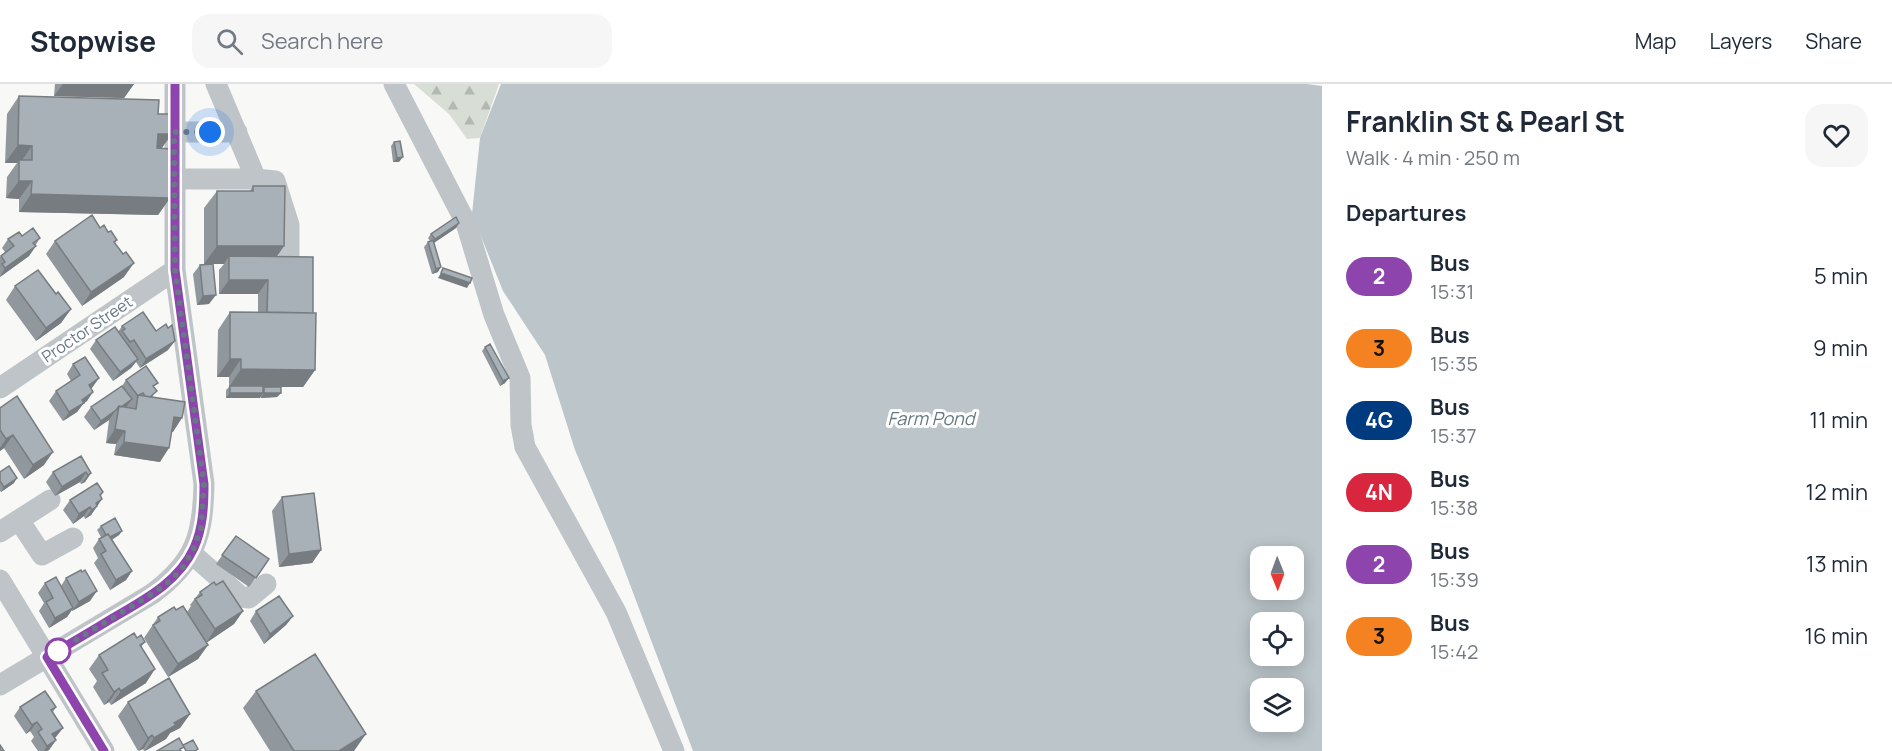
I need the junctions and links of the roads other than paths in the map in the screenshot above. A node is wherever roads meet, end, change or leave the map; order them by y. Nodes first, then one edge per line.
1 (175, 84) edge
2 (216, 84) edge
3 (394, 84) edge
4 (174, 132) junction
5 (237, 132) junction
6 (174, 179) junction
7 (256, 179) junction
8 (289, 259) edge
9 (175, 270) junction
10 (0, 387) edge
11 (50, 500) dead end
12 (19, 520) junction
13 (0, 532) edge
14 (73, 538) dead end
15 (191, 554) junction
16 (0, 580) edge
17 (266, 584) dead end
18 (47, 657) junction
19 (0, 685) edge
20 (104, 751) edge
21 (674, 751) edge

1 - 4 street
2 - 5 street
3 - 21 street
4 - 5 street
4 - 6 street
5 - 7 street
6 - 7 street
6 - 9 street
7 - 8 street
9 - 10 street, Proctor Street
9 - 15 street
11 - 12 street
12 - 13 street
12 - 14 street
15 - 17 street
15 - 18 street
16 - 18 street
18 - 19 street
18 - 20 street

